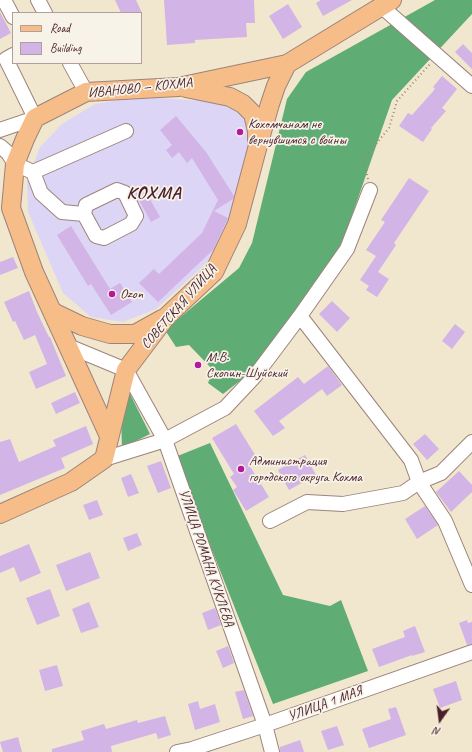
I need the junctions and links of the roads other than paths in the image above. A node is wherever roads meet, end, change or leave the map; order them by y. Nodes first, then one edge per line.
1 (4, 0) edge
2 (38, 0) edge
3 (387, 3) edge
4 (44, 12) edge
5 (12, 15) edge
6 (6, 58) edge
7 (71, 64) edge
8 (287, 64) junction
9 (472, 86) edge
10 (178, 87) junction
11 (86, 92) junction
12 (35, 118) junction
13 (0, 130) edge
14 (126, 131) dead end
15 (0, 146) edge
16 (257, 149) junction
17 (15, 164) junction
18 (33, 172) junction
19 (370, 190) road end
20 (84, 214) dead end
21 (53, 312) junction
22 (300, 316) junction
23 (166, 317) junction
24 (68, 346) junction
25 (126, 370) junction
26 (110, 436) junction
27 (165, 440) junction
28 (472, 442) edge
29 (104, 459) junction
30 (419, 482) junction
31 (0, 514) edge
32 (270, 521) dead end
33 (472, 585) edge
34 (472, 652) edge
35 (265, 725) junction
36 (177, 752) edge
37 (272, 752) edge

1 - 5 street
2 - 4 street
3 - 8 main road
3 - 9 street
6 - 12 street
7 - 11 street
8 - 10 main road, ИВАНОВО — КОХМА
8 - 16 main road, СОВЕТСКАЯ УЛИЦА
10 - 11 main road, ИВАНОВО — КОХМА
10 - 16 main road
11 - 12 main road, ИВАНОВО — КОХМА
12 - 13 street
12 - 17 main road
14 - 18 street
15 - 17 street
16 - 23 main road, СОВЕТСКАЯ УЛИЦА
17 - 18 street
17 - 21 main road
18 - 20 street
19 - 22 street
21 - 23 main road
21 - 24 main road
22 - 27 street
22 - 30 street
23 - 25 main road, СОВЕТСКАЯ УЛИЦА
24 - 25 street
24 - 26 main road
25 - 26 main road, СОВЕТСКАЯ УЛИЦА
25 - 27 street, УЛИЦА РОМАНА КУКЛЕВА
26 - 29 main road, СОВЕТСКАЯ УЛИЦА
27 - 29 street
27 - 35 street, УЛИЦА РОМАНА КУКЛЕВА
28 - 30 street
29 - 31 main road
30 - 32 street
30 - 33 street
34 - 35 street, УЛИЦА 1 МАЯ
35 - 36 street, УЛИЦА 1 МАЯ
35 - 37 street, УЛИЦА РОМАНА КУКЛЕВА

